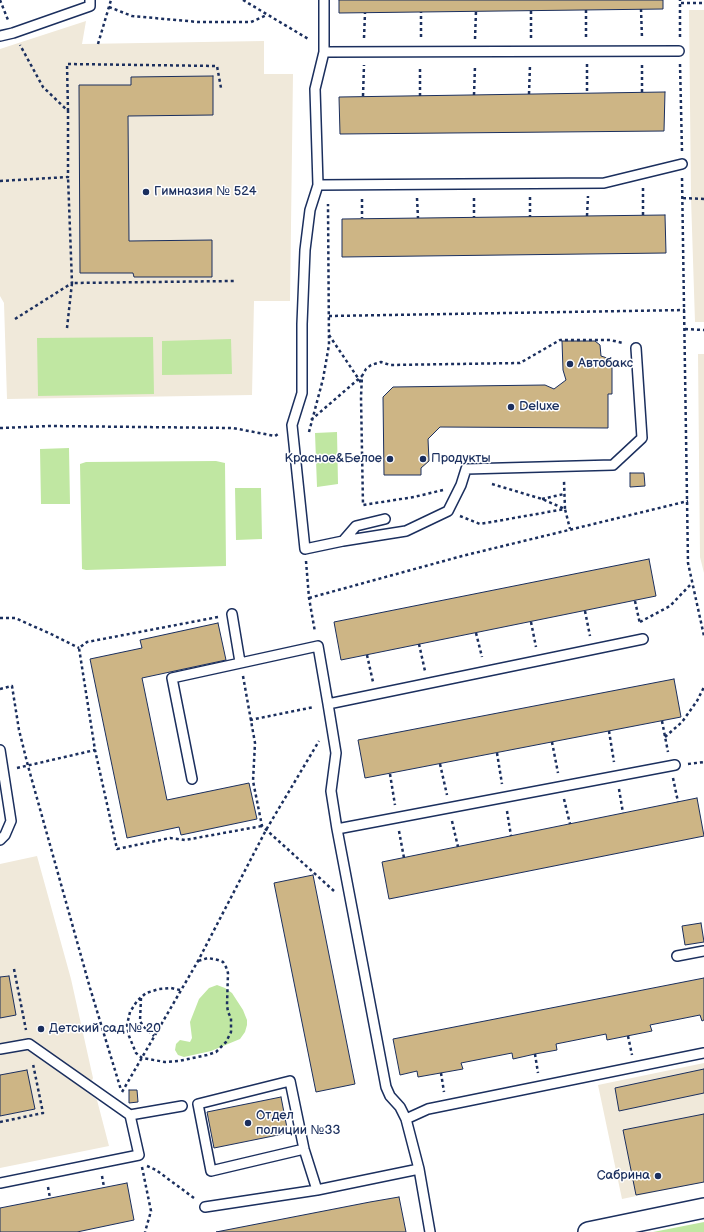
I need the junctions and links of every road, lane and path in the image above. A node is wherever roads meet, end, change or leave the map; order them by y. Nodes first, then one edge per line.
1 (0, 0) edge
2 (90, 0) edge
3 (111, 0) edge
4 (244, 0) edge
5 (324, 0) edge
6 (693, 0) edge
7 (680, 2) edge
8 (690, 3) junction
9 (704, 3) edge
10 (109, 7) junction
11 (267, 15) junction
12 (13, 33) junction
13 (0, 36) edge
14 (98, 44) dead end
15 (679, 50) junction
16 (324, 52) junction
17 (221, 88) dead end
18 (68, 111) junction
19 (682, 164) junction
20 (643, 173) junction
21 (68, 177) junction
22 (0, 181) edge
23 (530, 183) junction
24 (588, 183) junction
25 (417, 184) junction
26 (474, 184) junction
27 (318, 185) junction
28 (362, 185) junction
29 (683, 198) junction
30 (704, 199) edge
31 (643, 215) dead end
32 (587, 216) dead end
33 (474, 217) dead end
34 (530, 217) dead end
35 (362, 218) dead end
36 (418, 218) dead end
37 (234, 281) dead end
38 (72, 283) junction
39 (685, 310) junction
40 (328, 316) junction
41 (16, 319) dead end
42 (67, 328) dead end
43 (684, 329) junction
44 (704, 330) edge
45 (329, 335) junction
46 (636, 348) joint
47 (362, 376) junction
48 (358, 380) junction
49 (362, 385) junction
50 (311, 420) junction
51 (0, 428) edge
52 (280, 433) dead end
53 (309, 438) dead end
54 (563, 466) junction
55 (492, 484) dead end
56 (461, 485) junction
57 (564, 494) junction
58 (542, 499) junction
59 (688, 501) junction
60 (565, 509) junction
61 (448, 511) junction
62 (385, 519) dead end
63 (570, 529) junction
64 (343, 541) junction
65 (305, 549) junction
66 (692, 583) junction
67 (309, 598) junction
68 (635, 601) dead end
69 (585, 611) dead end
70 (232, 614) joint
71 (0, 618) edge
72 (531, 622) dead end
73 (640, 622) junction
74 (476, 632) dead end
75 (704, 636) edge
76 (643, 639) joint
77 (419, 644) dead end
78 (318, 646) junction
79 (79, 648) junction
80 (592, 649) junction
81 (367, 655) dead end
82 (538, 661) junction
83 (240, 662) junction
84 (485, 672) junction
85 (428, 684) junction
86 (704, 687) edge
87 (0, 689) edge
88 (376, 694) junction
89 (328, 704) junction
90 (250, 720) junction
91 (331, 720) junction
92 (665, 737) dead end
93 (0, 750) edge
94 (95, 750) junction
95 (675, 765) dead end
96 (28, 766) junction
97 (3, 772) junction
98 (192, 780) dead end
99 (262, 826) junction
100 (337, 829) junction
101 (266, 830) junction
102 (0, 840) edge
103 (352, 907) junction
104 (704, 951) edge
105 (678, 956) dead end
106 (198, 961) junction
107 (180, 990) junction
108 (141, 997) junction
109 (154, 1036) junction
110 (0, 1049) edge
111 (704, 1053) edge
112 (535, 1054) dead end
113 (142, 1058) junction
114 (440, 1073) dead end
115 (541, 1086) junction
116 (447, 1105) junction
117 (182, 1106) dead end
118 (130, 1115) junction
119 (406, 1120) junction
120 (304, 1149) junction
121 (418, 1168) junction
122 (0, 1183) edge
123 (316, 1190) junction
124 (205, 1206) joint
125 (704, 1208) edge
126 (145, 1232) edge
127 (430, 1232) edge
128 (588, 1232) edge

1 - 12 path
2 - 12 lane
3 - 10 path
4 - 11 path
5 - 16 lane
6 - 8 path
7 - 8 path
7 - 15 path
8 - 9 path
10 - 11 path
10 - 14 path
11 - 16 path
12 - 13 lane
12 - 18 path
15 - 16 lane
15 - 19 path
16 - 27 lane
17 - 18 path
18 - 21 path
19 - 20 lane
19 - 29 path
20 - 24 lane
20 - 31 path
21 - 22 path
21 - 38 path
23 - 24 lane
23 - 26 lane
23 - 34 path
24 - 32 path
25 - 26 lane
25 - 28 lane
25 - 36 path
26 - 33 path
27 - 28 lane
27 - 40 path
27 - 65 lane
28 - 35 path
29 - 30 path
29 - 39 path
37 - 38 path
38 - 41 path
38 - 42 path
39 - 40 path
39 - 43 path
40 - 45 path
43 - 44 path
43 - 59 path
45 - 48 path
45 - 50 path
46 - 47 path
46 - 54 lane
47 - 48 path
47 - 49 path
48 - 49 path
48 - 50 path
49 - 56 path
50 - 53 path
51 - 52 path
54 - 56 lane
54 - 57 path
55 - 58 path
56 - 61 lane
57 - 58 path
57 - 60 path
58 - 60 path
59 - 63 path
59 - 66 path
60 - 61 path
60 - 63 path
61 - 64 lane
62 - 64 lane
63 - 67 path
64 - 65 lane
65 - 67 path
66 - 73 path
66 - 75 path
67 - 78 path
68 - 73 path
69 - 80 path
70 - 79 path
70 - 83 lane
71 - 79 path
72 - 82 path
73 - 76 path
74 - 84 path
76 - 80 lane
77 - 85 path
78 - 83 lane
78 - 89 lane
79 - 94 path
80 - 82 lane
81 - 88 path
82 - 84 lane
83 - 90 path
83 - 98 lane
84 - 85 lane
85 - 88 lane
86 - 92 path
87 - 96 path
88 - 89 lane
89 - 90 path
89 - 91 lane
90 - 99 path
91 - 100 lane
91 - 101 path
93 - 97 lane
94 - 96 path
94 - 99 path
95 - 100 lane
96 - 97 path
96 - 113 path
97 - 102 lane
99 - 101 path
100 - 103 lane
101 - 103 path
101 - 106 path
103 - 119 lane
104 - 105 lane
106 - 107 path
106 - 113 path
107 - 108 path
107 - 109 path
108 - 109 path
108 - 113 path
109 - 113 path
110 - 118 lane
111 - 115 lane
112 - 115 path
114 - 116 path
115 - 116 lane
116 - 119 lane
117 - 118 lane
118 - 122 lane
119 - 121 lane
120 - 120 lane
120 - 123 lane
121 - 123 lane
121 - 127 lane
123 - 124 lane
124 - 126 path
125 - 128 street

